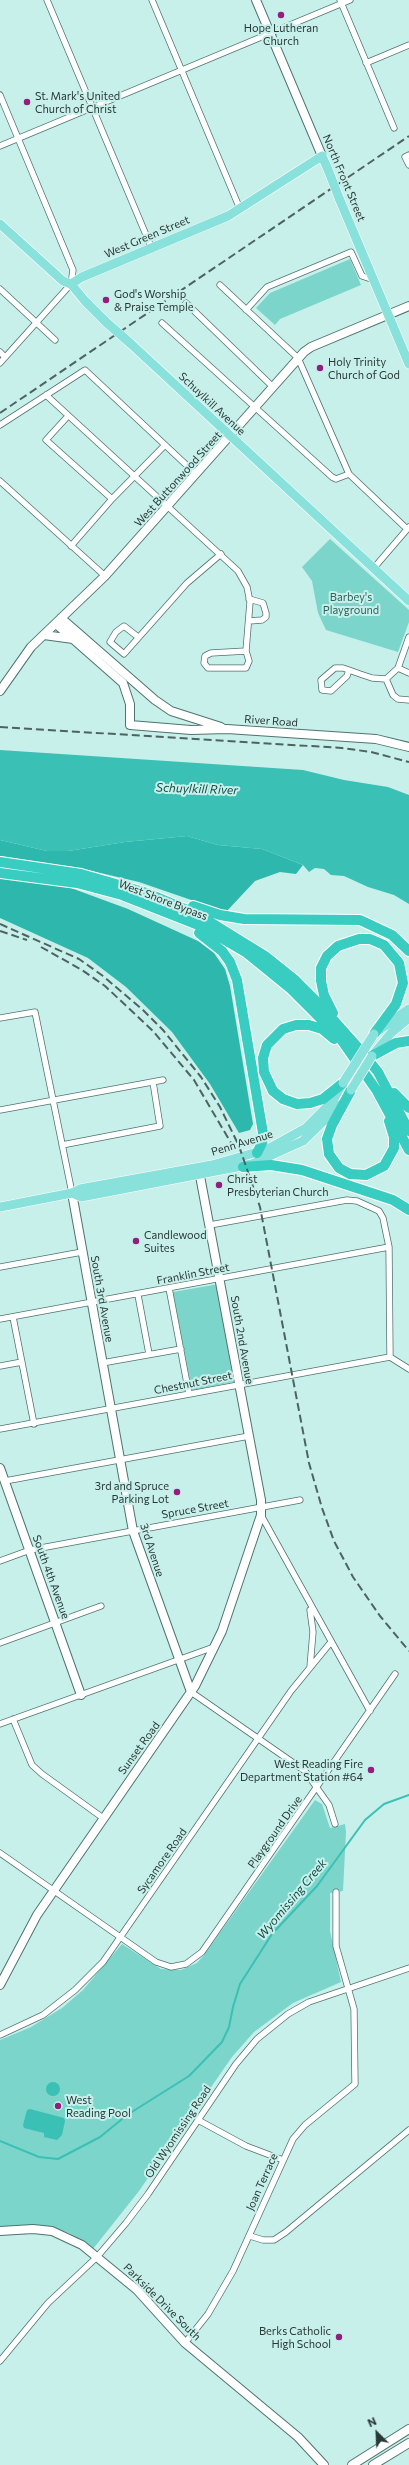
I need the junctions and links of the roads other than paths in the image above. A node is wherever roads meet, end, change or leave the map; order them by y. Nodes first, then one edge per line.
1 (47, 0) edge
2 (152, 0) edge
3 (256, 0) edge
4 (350, 0) edge
5 (341, 2) edge
6 (270, 34) junction
7 (409, 45) edge
8 (366, 62) junction
9 (181, 70) junction
10 (0, 95) edge
11 (92, 108) junction
12 (394, 128) dead end
13 (18, 139) junction
14 (0, 146) edge
15 (409, 154) edge
16 (322, 156) junction
17 (409, 165) edge
18 (240, 209) junction
19 (0, 224) edge
20 (152, 249) junction
21 (374, 280) junction
22 (72, 284) junction
23 (220, 285) dead end
24 (0, 289) edge
25 (186, 303) dead end
26 (409, 306) edge
27 (246, 310) junction
28 (388, 314) junction
29 (36, 323) junction
30 (162, 323) dead end
31 (55, 340) dead end
32 (0, 352) edge
33 (5, 357) junction
34 (298, 358) junction
35 (0, 363) edge
36 (409, 364) edge
37 (274, 387) junction
38 (46, 395) junction
39 (256, 407) junction
40 (68, 416) junction
41 (0, 425) edge
42 (230, 437) junction
43 (165, 445) junction
44 (196, 474) junction
45 (349, 474) junction
46 (135, 477) junction
47 (0, 481) edge
48 (112, 500) junction
49 (167, 505) junction
50 (408, 528) edge
51 (71, 546) junction
52 (221, 554) junction
53 (372, 568) junction
54 (106, 576) junction
55 (249, 598) junction
56 (409, 601) edge
57 (69, 610) junction
58 (58, 621) junction
59 (249, 621) junction
60 (44, 635) junction
61 (74, 635) junction
62 (409, 636) edge
63 (138, 637) junction
64 (246, 651) junction
65 (398, 668) junction
66 (349, 670) junction
67 (409, 673) edge
68 (386, 679) junction
69 (0, 691) edge
70 (409, 700) edge
71 (227, 729) junction
72 (409, 747) edge
73 (0, 862) edge
74 (0, 873) edge
75 (152, 895) junction
76 (175, 915) junction
77 (409, 951) edge
78 (409, 1008) edge
79 (0, 1018) edge
80 (409, 1018) edge
81 (340, 1027) junction
82 (374, 1034) junction
83 (409, 1041) edge
84 (385, 1045) junction
85 (354, 1056) junction
86 (372, 1056) joint
87 (378, 1072) junction
88 (163, 1080) dead end
89 (153, 1082) junction
90 (343, 1083) junction
91 (351, 1090) junction
92 (377, 1091) junction
93 (54, 1100) junction
94 (409, 1108) edge
95 (0, 1110) edge
96 (409, 1131) edge
97 (62, 1145) junction
98 (409, 1150) edge
99 (257, 1153) junction
100 (226, 1166) junction
101 (243, 1167) junction
102 (200, 1176) junction
103 (72, 1193) junction
104 (0, 1207) edge
105 (409, 1210) edge
106 (210, 1225) junction
107 (389, 1247) junction
108 (82, 1252) junction
109 (0, 1267) edge
110 (220, 1278) junction
111 (169, 1288) junction
112 (138, 1295) junction
113 (92, 1302) junction
114 (13, 1317) junction
115 (0, 1319) edge
116 (181, 1349) junction
117 (149, 1354) junction
118 (390, 1357) junction
119 (22, 1360) junction
120 (102, 1363) junction
121 (0, 1366) edge
122 (409, 1369) edge
123 (240, 1385) junction
124 (189, 1394) junction
125 (110, 1409) junction
126 (34, 1424) junction
127 (0, 1429) edge
128 (249, 1436) junction
129 (120, 1460) junction
130 (0, 1468) edge
131 (5, 1481) junction
132 (300, 1500) dead end
133 (261, 1511) junction
134 (133, 1531) junction
135 (30, 1550) junction
136 (0, 1561) edge
137 (310, 1605) junction
138 (101, 1606) dead end
139 (56, 1623) junction
140 (330, 1642) junction
141 (0, 1643) edge
142 (214, 1647) junction
143 (179, 1660) junction
144 (310, 1667) junction
145 (395, 1674) dead end
146 (191, 1692) junction
147 (81, 1695) junction
148 (370, 1711) junction
149 (13, 1719) junction
150 (0, 1724) edge
151 (260, 1738) junction
152 (317, 1788) junction
153 (103, 1818) junction
154 (335, 1824) dead end
155 (0, 1853) edge
156 (54, 1889) junction
157 (336, 1892) dead end
158 (121, 1937) junction
159 (409, 1968) edge
160 (0, 1986) edge
161 (348, 1987) junction
162 (0, 2035) edge
163 (198, 2120) junction
164 (409, 2130) edge
165 (283, 2160) junction
166 (0, 2231) edge
167 (250, 2236) junction
168 (97, 2257) junction
169 (185, 2343) junction
170 (0, 2362) edge
171 (409, 2429) edge
172 (409, 2443) edge
173 (324, 2465) edge
174 (352, 2465) edge
175 (373, 2465) edge

1 - 11 street
2 - 9 street
3 - 6 street, North Front Street
4 - 5 street
5 - 6 street
5 - 8 street
6 - 9 street
6 - 16 street, North Front Street
7 - 8 street
8 - 12 street
9 - 11 street
9 - 18 street
10 - 13 street
11 - 13 street
11 - 20 street
13 - 14 street
13 - 22 street
15 - 17 street
16 - 18 main road, West Green Street
16 - 21 main road, North Front Street, bridge
18 - 20 main road, West Green Street
19 - 22 main road, Schuylkill Avenue
20 - 22 main road, West Green Street
21 - 27 street
21 - 28 main road, North Front Street
22 - 29 street, West Green Street
22 - 42 main road, Schuylkill Avenue, bridge
23 - 27 street
24 - 29 street
25 - 37 street
26 - 28 street, West Buttonwood Street
27 - 34 street
28 - 34 street, West Buttonwood Street
28 - 36 main road, North Front Street
29 - 31 street
29 - 33 street, West Green Street
30 - 39 street
32 - 33 street
33 - 35 street, West Green Street
34 - 37 street, West Buttonwood Street
34 - 45 street
37 - 39 street, West Buttonwood Street
38 - 40 street
38 - 41 street
38 - 43 street
39 - 42 street, West Buttonwood Street
39 - 45 street
40 - 46 street
40 - 48 street
42 - 44 street, West Buttonwood Street
42 - 53 main road, Schuylkill Avenue
43 - 44 street
43 - 46 street
44 - 49 street, West Buttonwood Street
45 - 50 street
46 - 48 street
46 - 49 street
47 - 51 street
48 - 51 street
49 - 52 street
49 - 54 street, West Buttonwood Street
50 - 53 street
51 - 54 street
52 - 55 street
52 - 63 street
53 - 56 main road, Schuylkill Avenue
54 - 57 street, West Buttonwood Street
55 - 59 street
55 - 59 street
57 - 58 street, West Buttonwood Street
57 - 61 street
58 - 60 street, West Buttonwood Street
58 - 61 street
59 - 64 street
60 - 61 street
60 - 69 street, West Buttonwood Street
61 - 71 street
61 - 71 street, River Road
62 - 65 street
63 - 63 street
64 - 64 street
65 - 67 street
65 - 68 street
66 - 66 street
66 - 68 street
68 - 70 street
71 - 72 street, River Road
73 - 75 highway, West Shore Bypass
74 - 76 highway, West Shore Bypass
75 - 77 highway
75 - 81 highway, West Shore Bypass
76 - 85 highway, West Shore Bypass
76 - 99 highway
78 - 82 main road, Penn Avenue
79 - 93 street
80 - 84 main road
81 - 82 highway
81 - 87 highway, West Shore Bypass
82 - 90 main road, Penn Avenue, bridge
83 - 84 highway
84 - 86 highway
85 - 90 highway
85 - 92 highway, West Shore Bypass
86 - 91 main road, Penn Avenue, bridge
87 - 94 highway
87 - 96 highway, West Shore Bypass
88 - 89 street
89 - 93 street
89 - 97 street
90 - 99 main road, Penn Avenue
91 - 92 highway
91 - 101 main road, Penn Avenue
92 - 98 highway, West Shore Bypass
93 - 95 street
93 - 97 street
97 - 103 street
99 - 100 main road, Penn Avenue
100 - 101 main road, Penn Avenue
100 - 102 main road, Penn Avenue
100 - 103 main road, Penn Avenue
101 - 105 highway
102 - 103 main road, Penn Avenue
102 - 106 street, South 2nd Avenue
103 - 104 main road, Penn Avenue
103 - 108 street, South 3rd Avenue
106 - 107 street
106 - 110 street, South 2nd Avenue
107 - 110 street, Franklin Street
107 - 118 street
108 - 109 street
108 - 113 street, South 3rd Avenue
110 - 111 street, Franklin Street
110 - 123 street, South 2nd Avenue
111 - 112 street, Franklin Street
111 - 116 street
112 - 113 street, Franklin Street
112 - 117 street
113 - 114 street, Franklin Street
113 - 120 street, South 3rd Avenue
114 - 115 street, Franklin Street
114 - 119 street
116 - 117 street
116 - 124 street
117 - 120 street
118 - 122 street
118 - 123 street, Chestnut Street
119 - 121 street
119 - 126 street
120 - 125 street, South 3rd Avenue
123 - 124 street, Chestnut Street
123 - 128 street, South 2nd Avenue
124 - 125 street, Chestnut Street
125 - 126 street, Chestnut Street
125 - 129 street, 3rd Avenue
126 - 127 street, Chestnut Street
128 - 129 street
128 - 133 street, South 2nd Avenue
129 - 131 street
129 - 134 street, 3rd Avenue
130 - 131 street, South 4th Avenue
131 - 135 street, South 4th Avenue
132 - 133 street, Spruce Street
133 - 134 street, Spruce Street
133 - 137 street
133 - 142 street, Sunset Road
134 - 135 street, Spruce Street
134 - 143 street, 3rd Avenue
135 - 136 street, Spruce Street
135 - 139 street, South 4th Avenue
137 - 140 street
137 - 144 street
138 - 139 street
139 - 141 street
139 - 147 street, South 4th Avenue
140 - 144 street, Sycamore Road
140 - 148 street
142 - 143 street
142 - 146 street, Sunset Road
143 - 146 street, 3rd Avenue
143 - 147 street
144 - 151 street, Sycamore Road
145 - 148 street, Playground Drive
146 - 151 street
146 - 153 street, Sunset Road
147 - 149 street
148 - 152 street, Playground Drive
149 - 150 street
149 - 153 street
151 - 152 street
151 - 158 street, Sycamore Road
152 - 154 street
152 - 158 street, Playground Drive
153 - 156 street, Sunset Road
155 - 156 street, Playground Drive
156 - 158 street, Playground Drive
156 - 160 street, Sunset Road
157 - 161 street
158 - 162 street, Sycamore Road
159 - 161 street, Old Wyomissing Road
161 - 163 street, Old Wyomissing Road
161 - 165 street, Joan Terrace
163 - 165 street
163 - 168 street, Old Wyomissing Road
164 - 167 street
165 - 167 street, Joan Terrace
166 - 168 street, Parkside Drive South
167 - 169 street, Joan Terrace
168 - 169 street, Parkside Drive South
168 - 170 street, Old Wyomissing Road
169 - 173 street, Parkside Drive South
171 - 174 street
172 - 175 street

